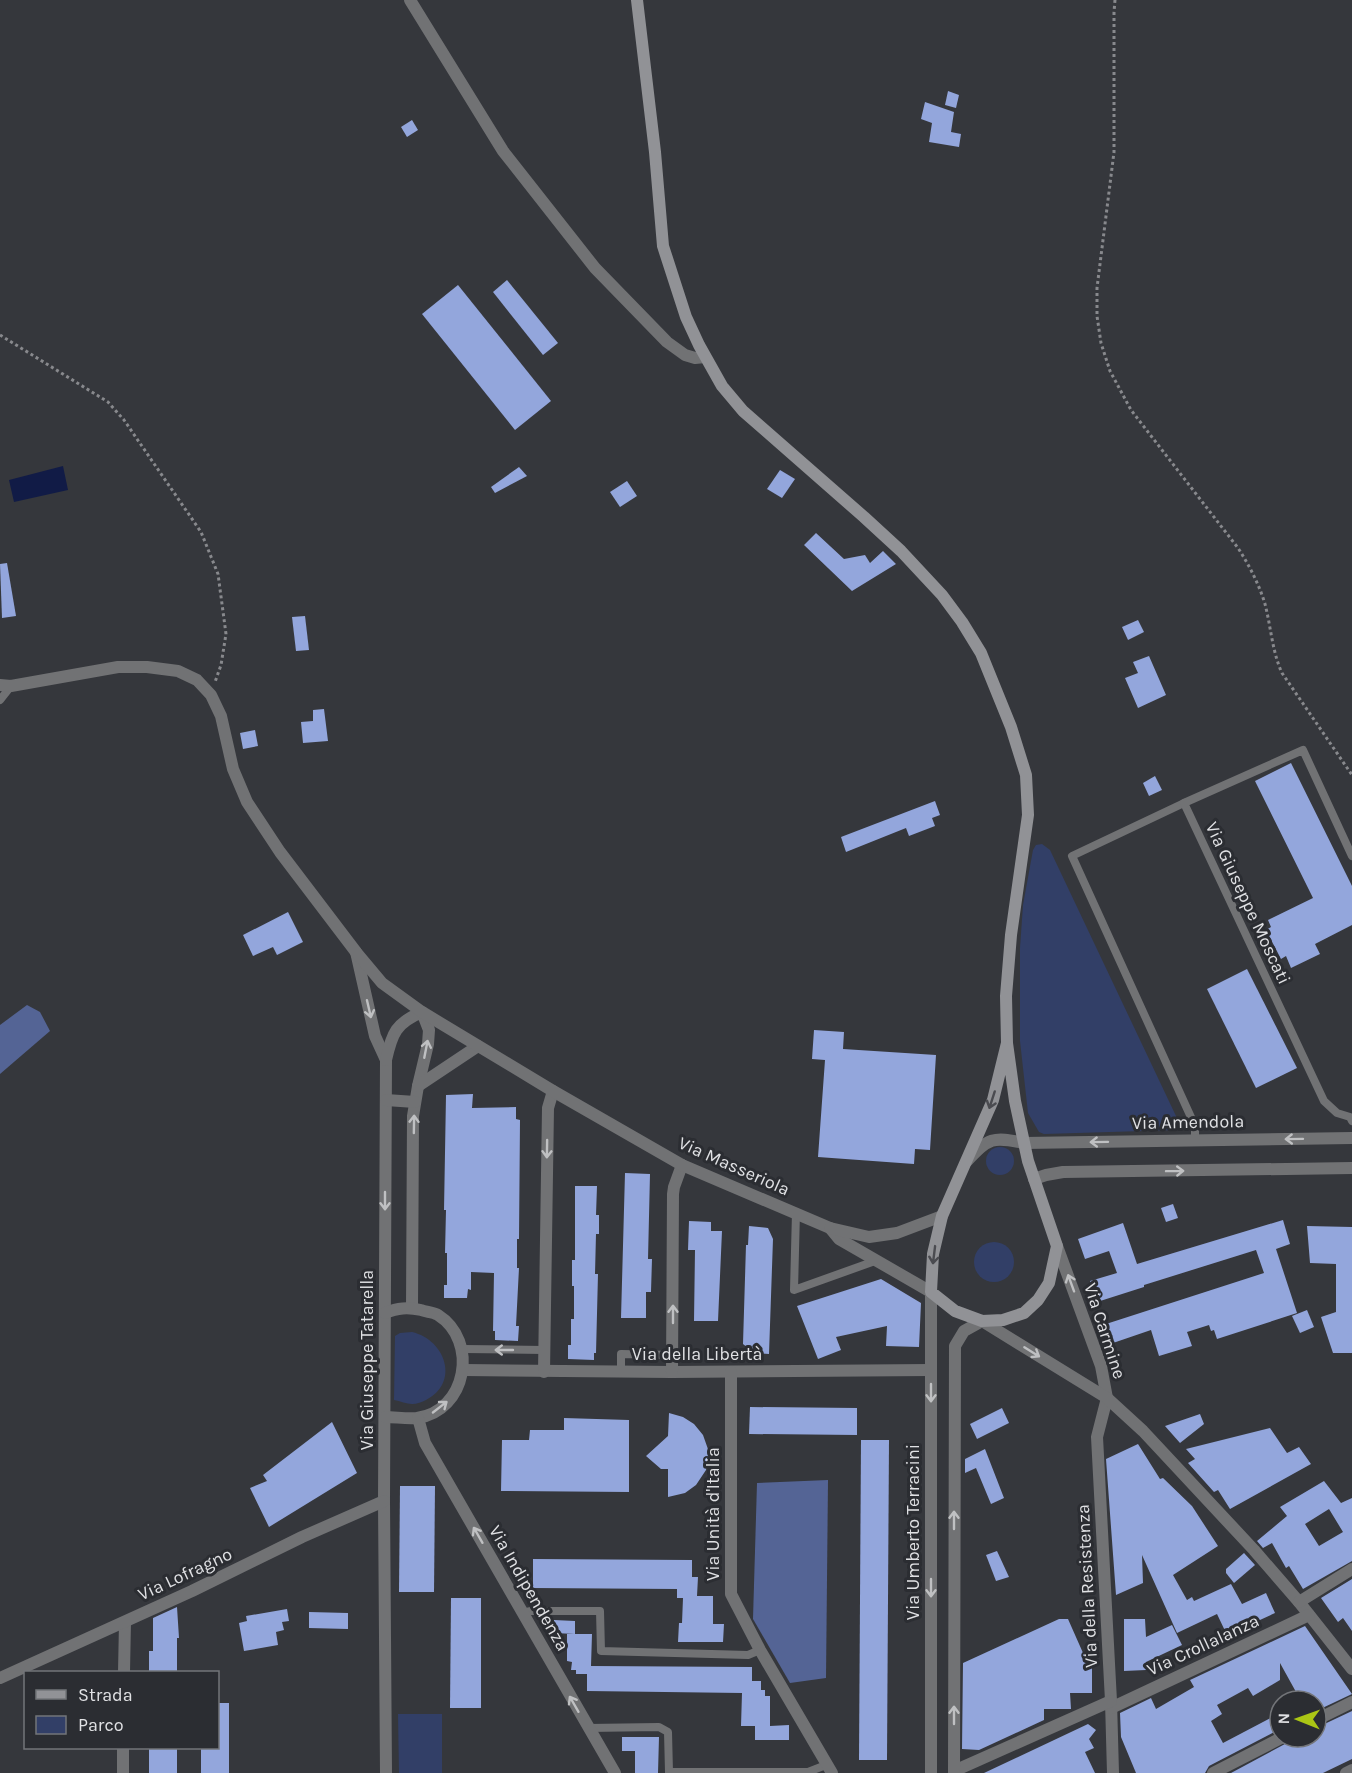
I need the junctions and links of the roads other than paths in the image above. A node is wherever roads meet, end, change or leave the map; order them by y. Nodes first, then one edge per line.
1 (410, 0) edge
2 (637, 0) edge
3 (705, 357) junction
4 (6, 685) edge
5 (0, 700) edge
6 (1184, 803) junction
7 (1352, 856) edge
8 (356, 952) junction
9 (422, 1012) junction
10 (1007, 1043) junction
11 (478, 1046) junction
12 (386, 1060) junction
13 (418, 1086) junction
14 (553, 1091) junction
15 (386, 1100) junction
16 (415, 1102) junction
17 (1352, 1121) edge
18 (1352, 1138) edge
19 (1195, 1140) junction
20 (1024, 1143) junction
21 (967, 1161) junction
22 (682, 1165) junction
23 (1352, 1168) edge
24 (1034, 1179) junction
25 (796, 1212) junction
26 (942, 1216) junction
27 (830, 1227) junction
28 (1057, 1246) junction
29 (875, 1261) junction
30 (931, 1292) junction
31 (412, 1308) junction
32 (385, 1313) junction
33 (982, 1321) junction
34 (463, 1349) junction
35 (544, 1350) junction
36 (673, 1355) junction
37 (464, 1370) junction
38 (931, 1370) junction
39 (544, 1372) junction
40 (621, 1372) junction
41 (672, 1372) junction
42 (731, 1372) junction
43 (1107, 1398) junction
44 (385, 1417) junction
45 (418, 1418) junction
46 (384, 1501) junction
47 (1352, 1569) edge
48 (1299, 1602) junction
49 (522, 1613) junction
50 (1310, 1615) junction
51 (125, 1622) junction
52 (760, 1650) junction
53 (1352, 1669) edge
54 (124, 1671) edge
55 (0, 1678) edge
56 (1352, 1702) edge
57 (1111, 1704) junction
58 (1328, 1714) edge
59 (588, 1728) junction
60 (1268, 1745) edge
61 (123, 1749) edge
62 (829, 1769) edge
63 (1352, 1770) edge
64 (954, 1772) edge
65 (123, 1773) edge
66 (386, 1773) edge
67 (615, 1773) edge
68 (931, 1773) edge
69 (1113, 1773) edge
70 (1213, 1773) edge
71 (1346, 1773) edge

1 - 3 street
2 - 3 main road
3 - 10 main road
4 - 5 lane
4 - 8 street, Via Masseriola
6 - 7 lane
6 - 17 lane, Via Giuseppe Moscati
6 - 19 lane
8 - 9 street, Via Masseriola
8 -> 12 street, Via Giuseppe Tatarella
9 - 11 street, Via Masseriola
9 - 12 street
13 -> 9 street
10 - 20 main road, Via Carmine
10 -> 21 main road
11 - 13 street
11 - 14 street, Via Masseriola
12 - 15 street, Via Giuseppe Tatarella
13 - 16 street
14 - 22 street, Via Masseriola
14 -> 35 street
15 - 16 street
15 -> 32 street, Via Giuseppe Tatarella
31 -> 16 street
18 -> 19 street, Via Amendola
19 -> 20 street, Via Amendola
20 - 21 street
20 - 24 main road, Via Carmine
21 - 26 main road
22 - 25 street, Via Masseriola
36 -> 22 street
24 -> 23 street
24 - 28 main road, Via Carmine
25 - 27 street, Via Masseriola
25 - 29 lane
26 - 27 street
26 -> 30 main road
27 - 29 street, Via Masseriola
28 - 33 main road
43 -> 28 street, Via Carmine
29 - 30 street, Via Masseriola
30 - 33 main road, Via Masseriola
30 - 38 street, Via Umberto Terracini
31 - 32 street
31 - 34 street
32 - 44 street, Via Giuseppe Tatarella
33 -> 43 street, Via Masseriola
64 -> 33 street
35 -> 34 lane
34 - 37 street
35 - 39 street
36 - 40 lane
36 - 41 street
37 - 39 street, Via della Libertà
45 -> 37 street
38 - 42 street, Via della Libertà
38 -> 68 street, Via Umberto Terracini
39 - 40 street, Via della Libertà
40 - 41 street, Via della Libertà
41 - 42 street, Via della Libertà
42 - 52 street, Via Unità d'Italia
43 - 48 street, Via Carmine
43 - 57 street, Via della Resistenza
44 - 45 street
44 - 46 street, Via Giuseppe Tatarella
49 -> 45 street, Via Indipendenza
46 - 51 street, Via Lofragno
46 - 66 street, Via Giuseppe Tatarella
47 - 48 street
48 - 50 street, Via Carmine
49 - 52 lane
59 -> 49 street, Via Indipendenza
50 - 53 street, Via Carmine
50 - 57 street, Via Crollalanza
51 - 54 street
51 - 55 street, Via Lofragno
52 - 62 street, Via Unità d'Italia
56 - 58 street
57 - 64 street, Via Crollalanza
57 - 69 street, Via della Resistenza
59 - 62 lane
59 - 67 street, Via Indipendenza
60 - 70 street
61 - 65 street
63 - 71 street

